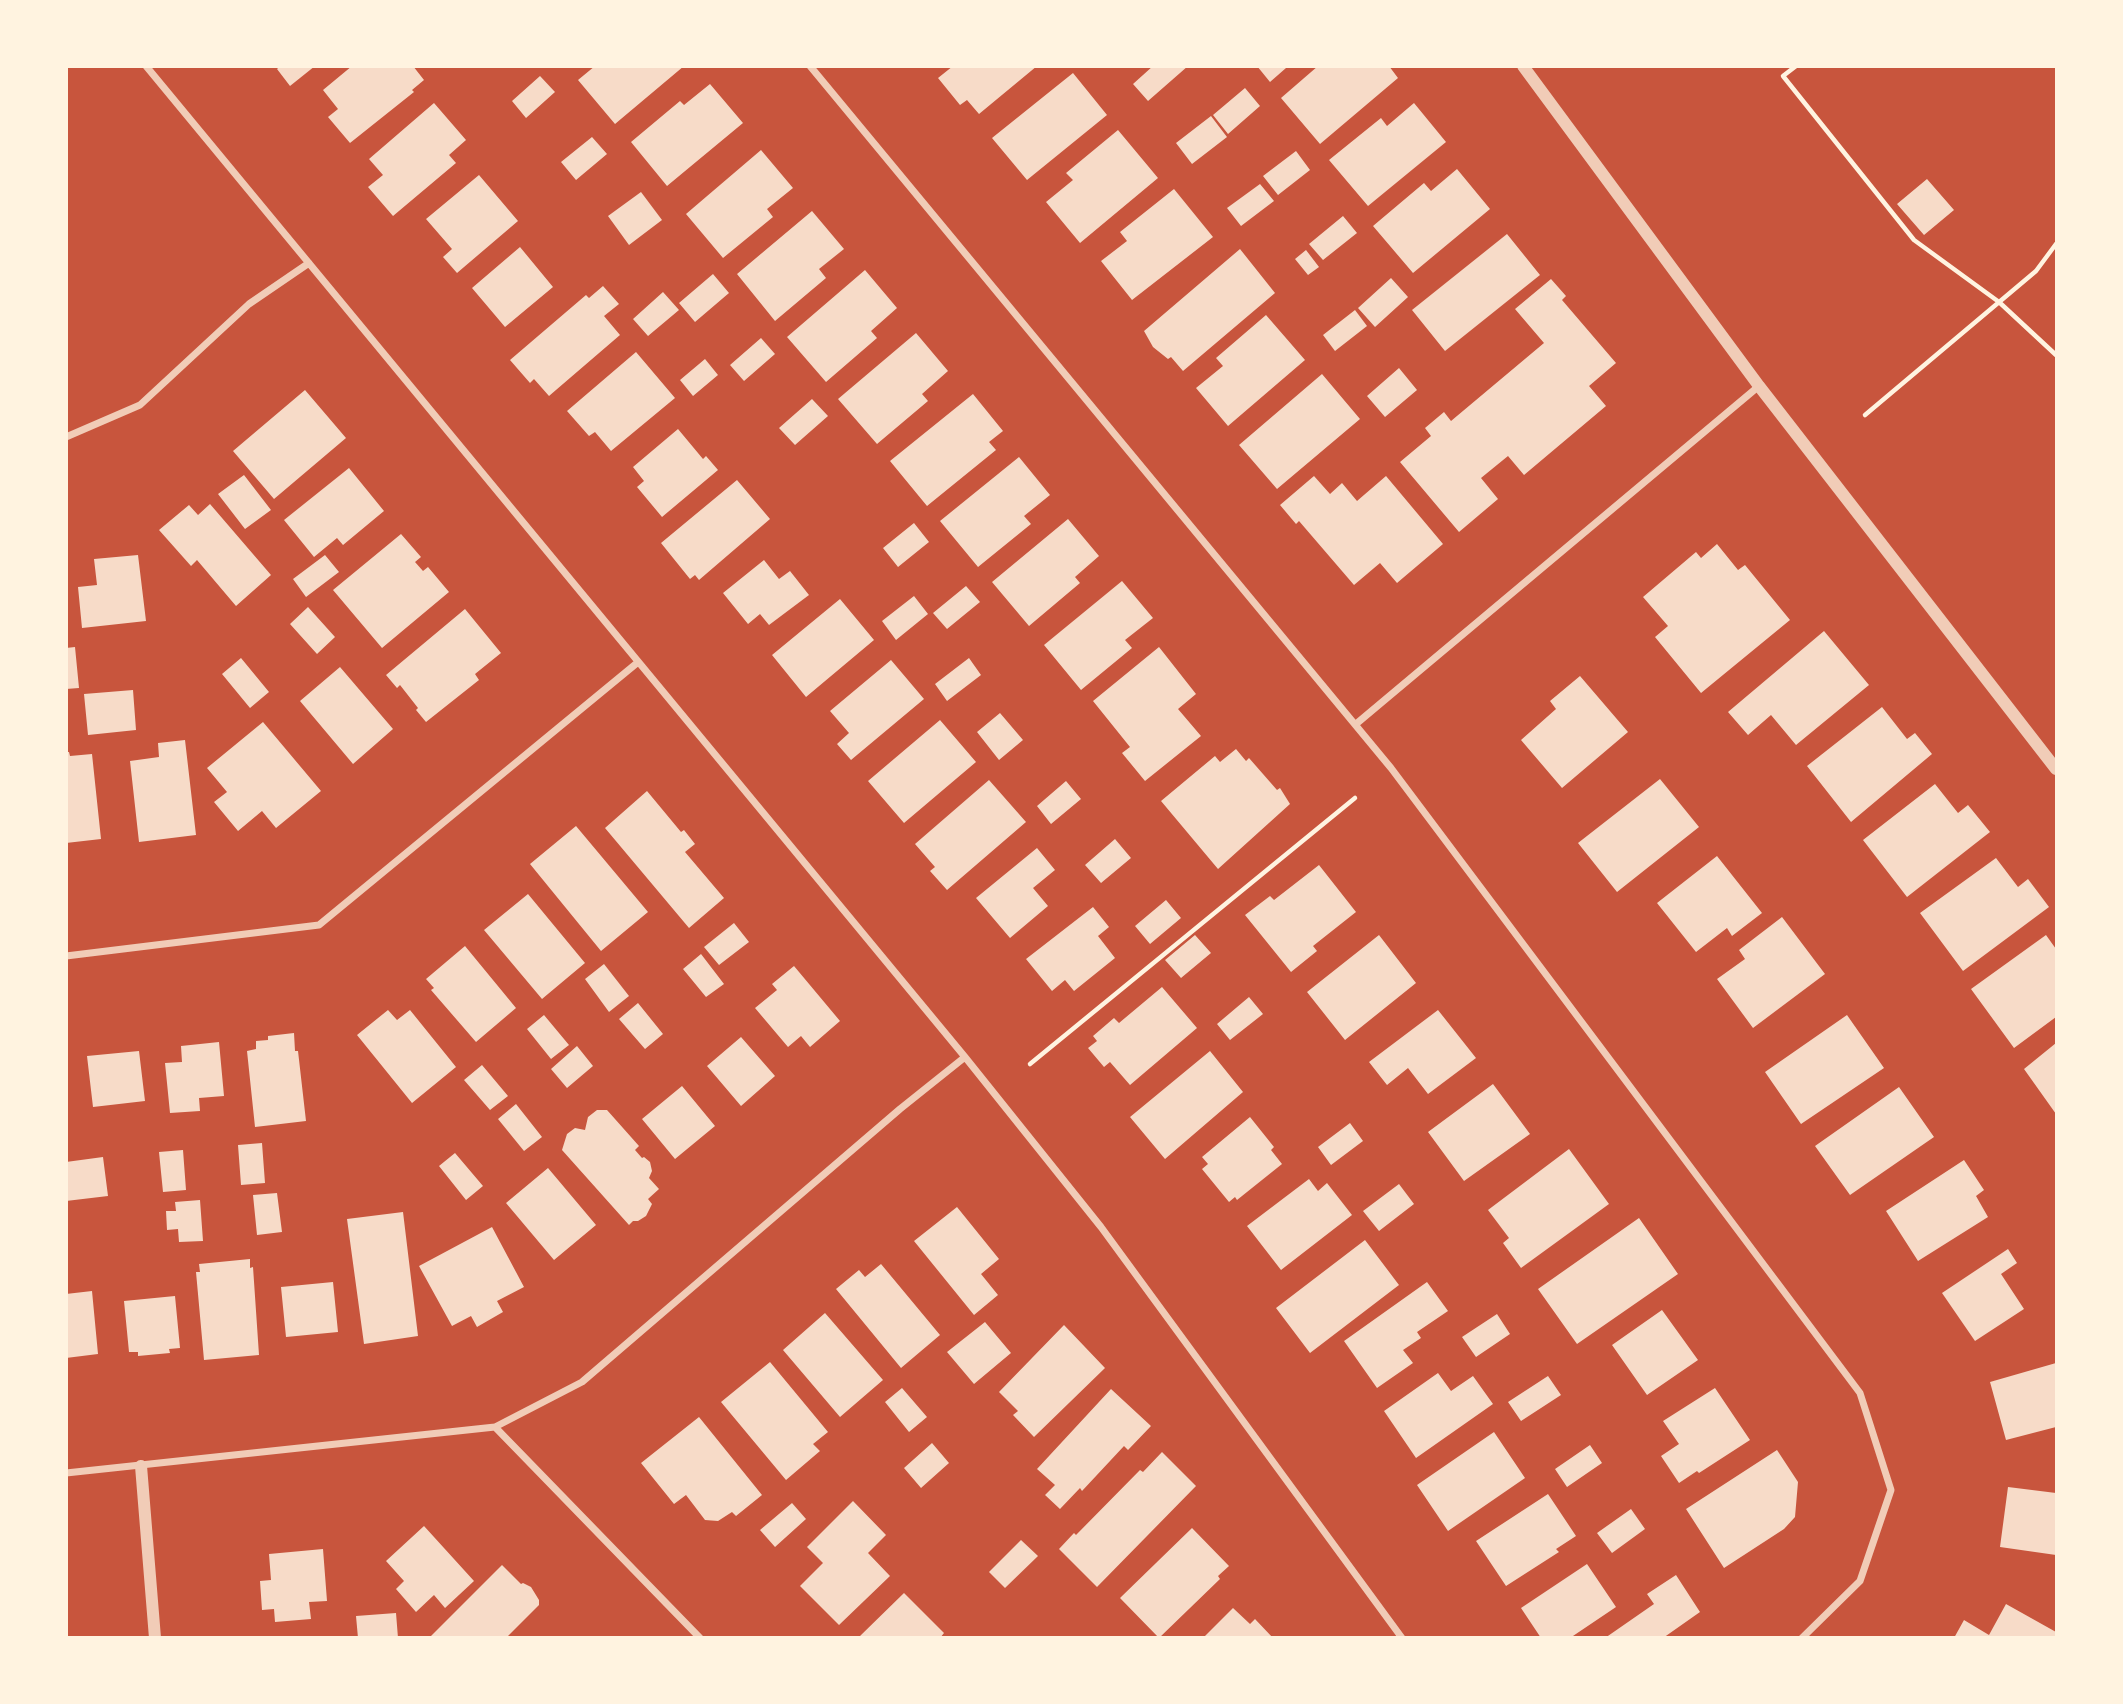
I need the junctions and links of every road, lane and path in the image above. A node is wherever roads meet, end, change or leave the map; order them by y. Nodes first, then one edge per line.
1 (146, 66) edge
2 (810, 66) edge
3 (1523, 66) edge
4 (1796, 66) edge
5 (2056, 244) edge
6 (309, 263) junction
7 (1999, 302) junction
8 (2056, 355) edge
9 (1759, 386) junction
10 (1865, 415) dead end
11 (66, 437) edge
12 (637, 663) junction
13 (1356, 724) junction
14 (2056, 769) edge
15 (1355, 798) dead end
16 (66, 956) edge
17 (965, 1057) junction
18 (1030, 1064) dead end
19 (495, 1427) junction
20 (141, 1466) junction
21 (66, 1473) edge
22 (155, 1637) edge
23 (700, 1637) edge
24 (1402, 1637) edge
25 (1802, 1637) edge

1 - 6 street
2 - 13 street
3 - 9 street
4 - 7 path
5 - 7 path
6 - 11 street
6 - 12 street
7 - 8 path
7 - 10 path
9 - 13 street
9 - 14 street
12 - 16 street
12 - 17 street
13 - 25 street
15 - 18 path
17 - 19 street
17 - 24 street
19 - 20 street
19 - 23 street
20 - 21 street
20 - 22 street

